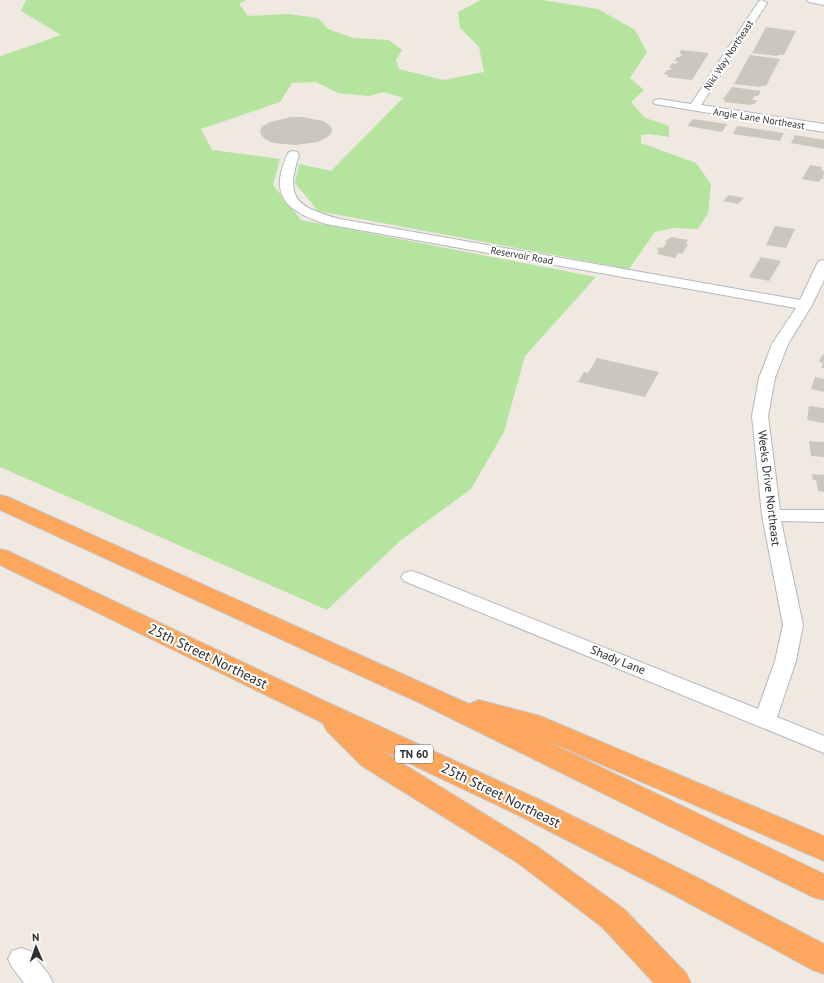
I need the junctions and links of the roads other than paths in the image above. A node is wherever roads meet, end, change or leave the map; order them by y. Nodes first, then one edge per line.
1 (812, 0) edge
2 (824, 2) edge
3 (762, 3) dead end
4 (659, 102) dead end
5 (694, 107) junction
6 (824, 128) edge
7 (293, 155) dead end
8 (824, 264) edge
9 (805, 305) junction
10 (0, 502) edge
11 (771, 515) junction
12 (824, 516) edge
13 (0, 556) edge
14 (411, 577) dead end
15 (431, 697) junction
16 (322, 711) junction
17 (765, 720) junction
18 (824, 745) edge
19 (824, 849) edge
20 (824, 888) edge
21 (21, 959) dead end
22 (824, 960) edge
23 (40, 983) edge
24 (675, 983) edge

1 - 2 street
3 - 5 street, Niki Way Northeast
4 - 5 street, Angie Lane Northeast
5 - 6 street, Angie Lane Northeast
7 - 9 street, Reservoir Road
8 - 9 street, Weeks Drive Northeast
9 - 11 street, Weeks Drive Northeast
10 - 15 highway
11 - 12 street
11 - 17 street, Weeks Drive Northeast
13 - 16 highway, 25th Street Northeast / TN 60
14 - 17 street, Shady Lane
15 - 19 highway
15 - 20 highway
16 - 22 highway, 25th Street Northeast / TN 60
16 - 24 highway
17 - 18 street, Shady Lane
21 - 23 street

